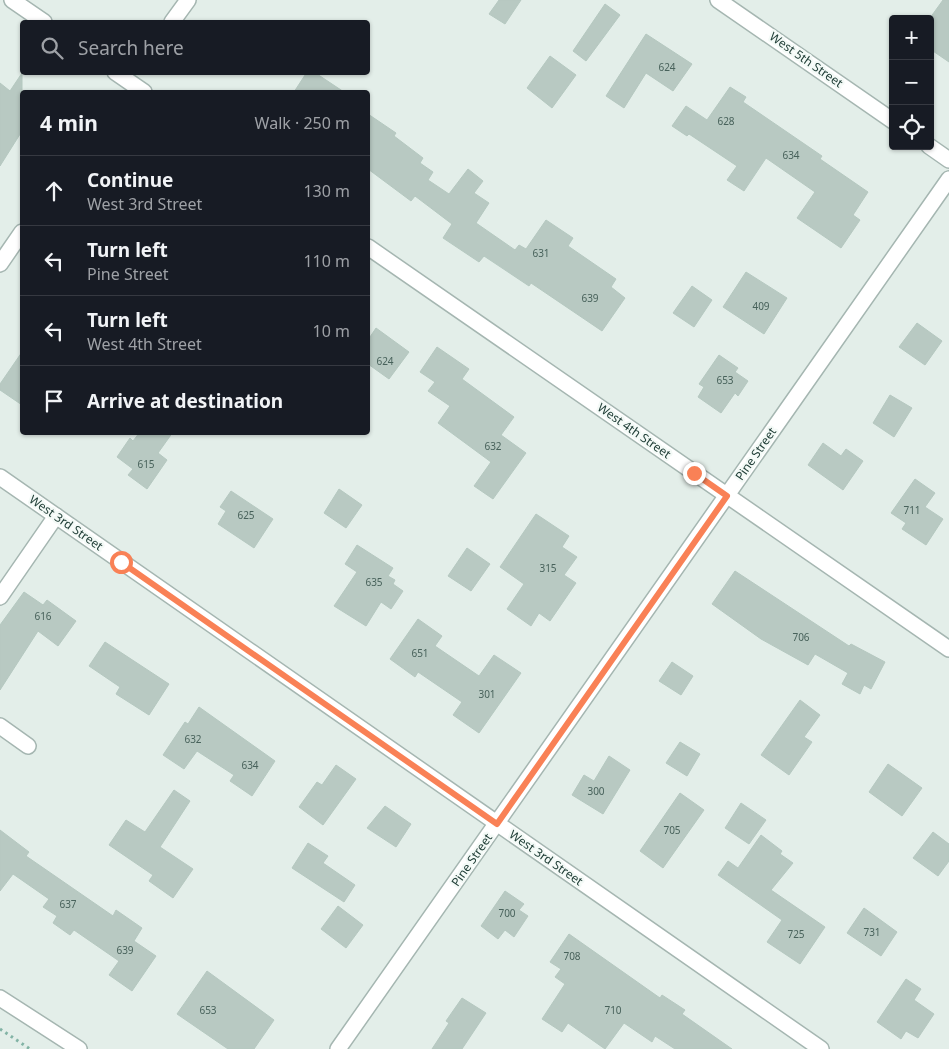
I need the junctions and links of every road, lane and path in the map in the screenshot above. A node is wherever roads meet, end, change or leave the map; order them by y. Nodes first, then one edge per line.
1 (12, 0) edge
2 (188, 0) edge
3 (718, 0) edge
4 (41, 20) edge
5 (173, 20) edge
6 (129, 82) edge
7 (141, 90) edge
8 (889, 118) edge
9 (934, 150) edge
10 (949, 160) edge
11 (949, 179) edge
12 (20, 235) edge
13 (370, 248) edge
14 (0, 264) edge
15 (0, 477) edge
16 (727, 496) junction
17 (56, 516) junction
18 (0, 597) edge
19 (949, 650) edge
20 (0, 726) edge
21 (28, 746) dead end
22 (497, 824) junction
23 (0, 998) edge
24 (0, 1029) edge
25 (30, 1049) edge
26 (80, 1049) edge
27 (338, 1049) edge
28 (821, 1049) edge

1 - 4 street
2 - 5 street
3 - 8 street, West 5th Street
6 - 7 street
9 - 10 street
11 - 16 street, Pine Street
12 - 14 street
13 - 16 street, West 4th Street
15 - 17 street, West 3rd Street
16 - 19 street, West 4th Street
16 - 22 street, Pine Street
17 - 18 street
17 - 22 street, West 3rd Street
20 - 21 street
22 - 27 street, Pine Street
22 - 28 street, West 3rd Street
23 - 26 street
24 - 25 path

